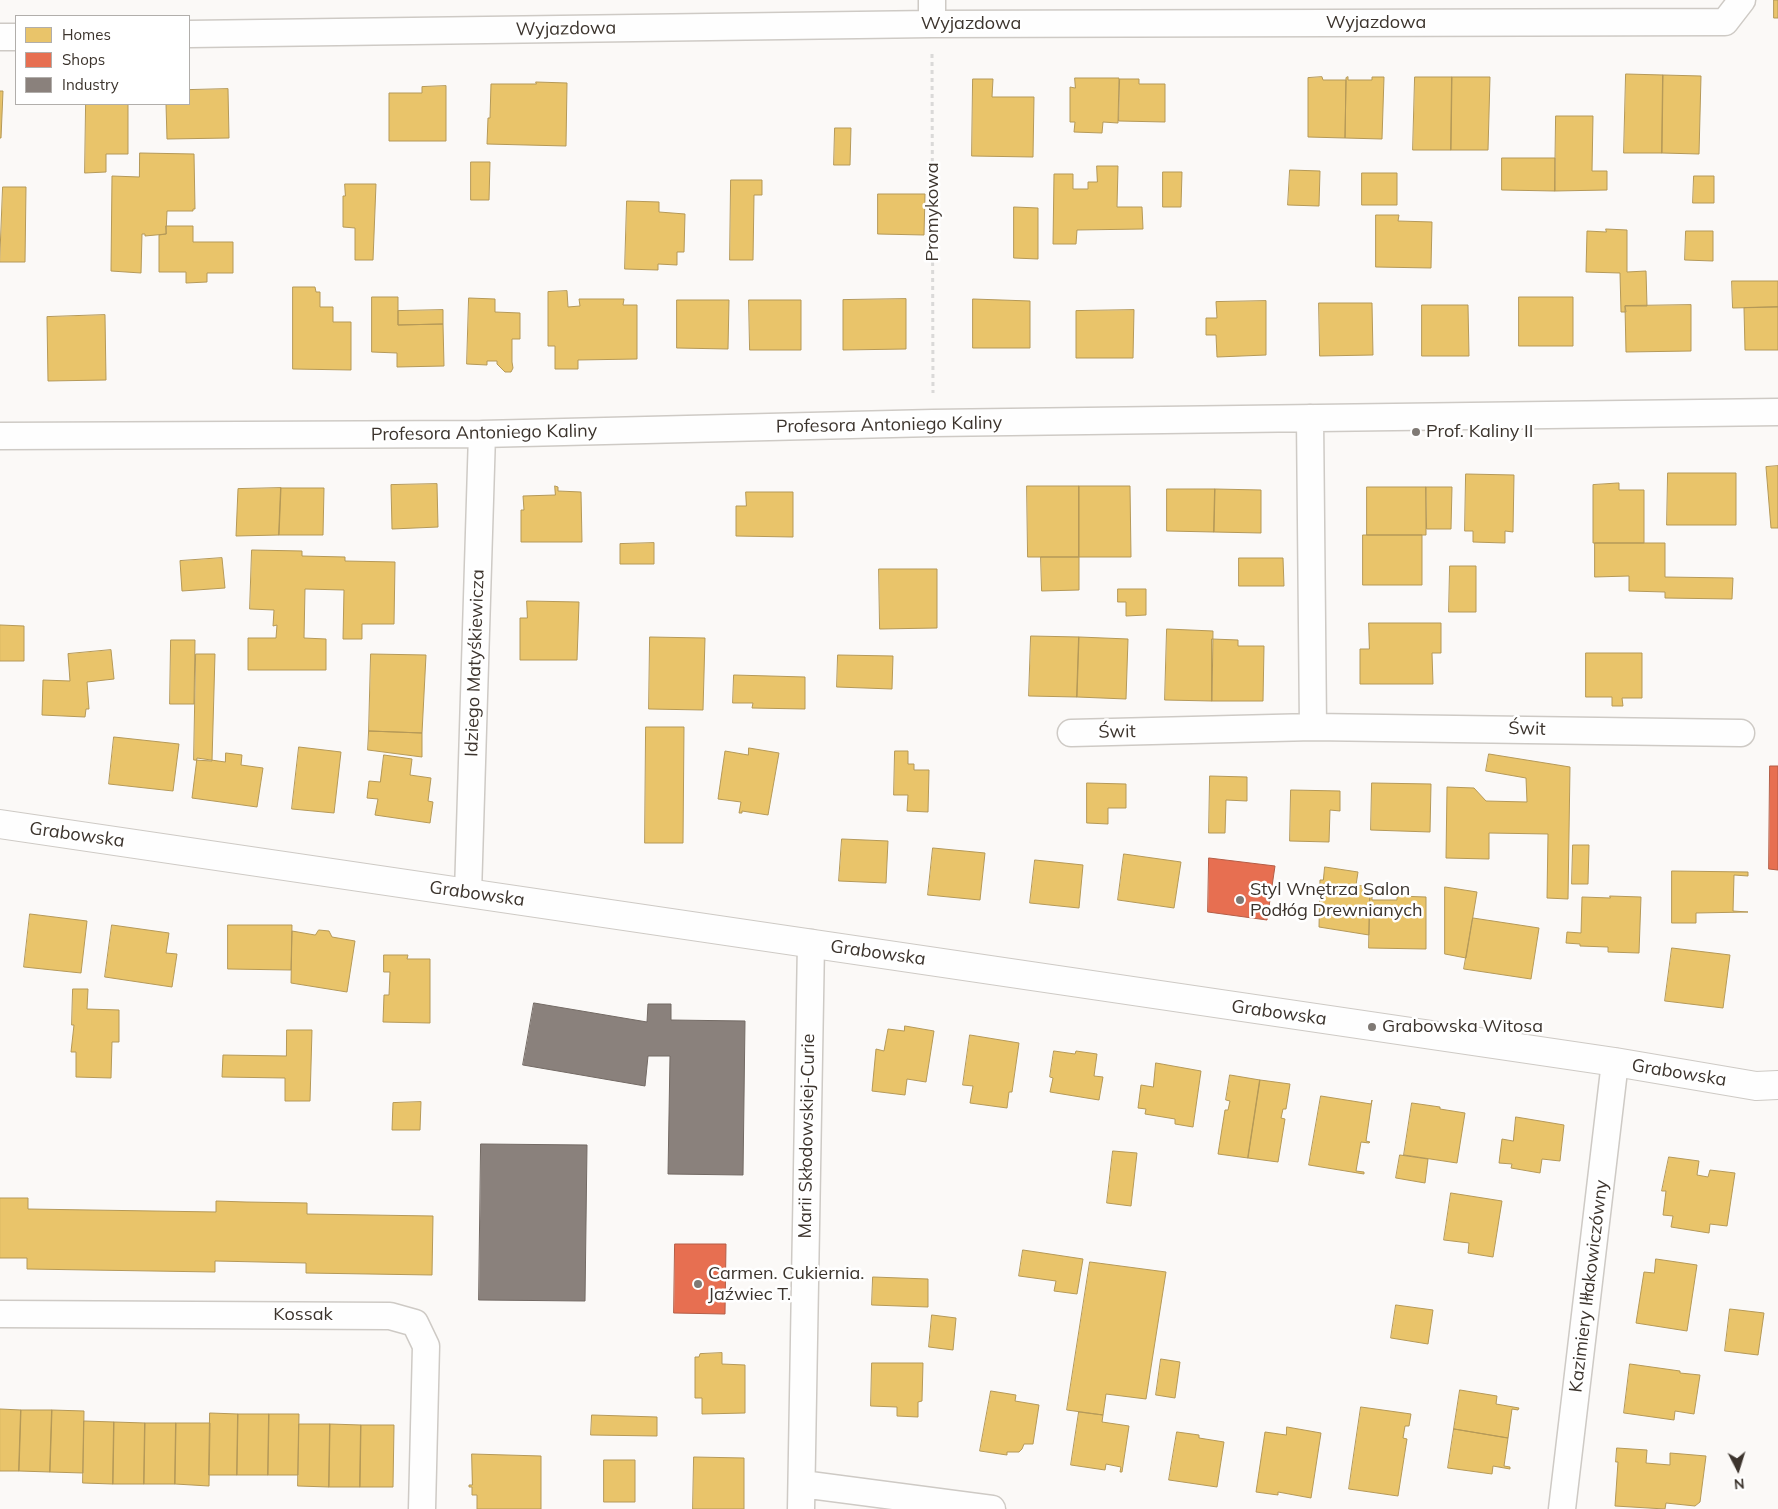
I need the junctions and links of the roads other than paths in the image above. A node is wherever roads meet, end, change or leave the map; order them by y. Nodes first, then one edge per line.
1 (1742, 0) edge
2 (932, 12) edge
3 (190, 34) edge
4 (0, 37) edge
5 (15, 37) edge
6 (1778, 412) edge
7 (1310, 418) junction
8 (482, 434) junction
9 (0, 436) edge
10 (1313, 727) junction
11 (1071, 733) dead end
12 (1741, 733) dead end
13 (0, 824) edge
14 (468, 893) junction
15 (811, 943) junction
16 (1615, 1062) junction
17 (1767, 1085) edge
18 (1778, 1102) edge
19 (0, 1314) edge
20 (802, 1496) edge
21 (422, 1509) edge
22 (992, 1509) edge
23 (1562, 1509) edge

1 - 2 street, Wyjazdowa
2 - 3 street, Wyjazdowa
4 - 5 street
6 - 7 street, Profesora Antoniego Kaliny
7 - 8 street, Profesora Antoniego Kaliny
7 - 10 street
8 - 9 street, Profesora Antoniego Kaliny
8 - 14 street, Idziego Matyśkiewicza
10 - 11 street, Świt
10 - 12 street, Świt
13 - 14 street, Grabowska
14 - 15 street, Grabowska
15 - 16 street, Grabowska
15 - 20 street, Marii Skłodowskiej-Curie
16 - 17 street, Grabowska
16 - 23 street, Kazimiery Iłłakowiczówny
17 - 18 street, Grabowska
19 - 21 street, Kossak
20 - 22 street

